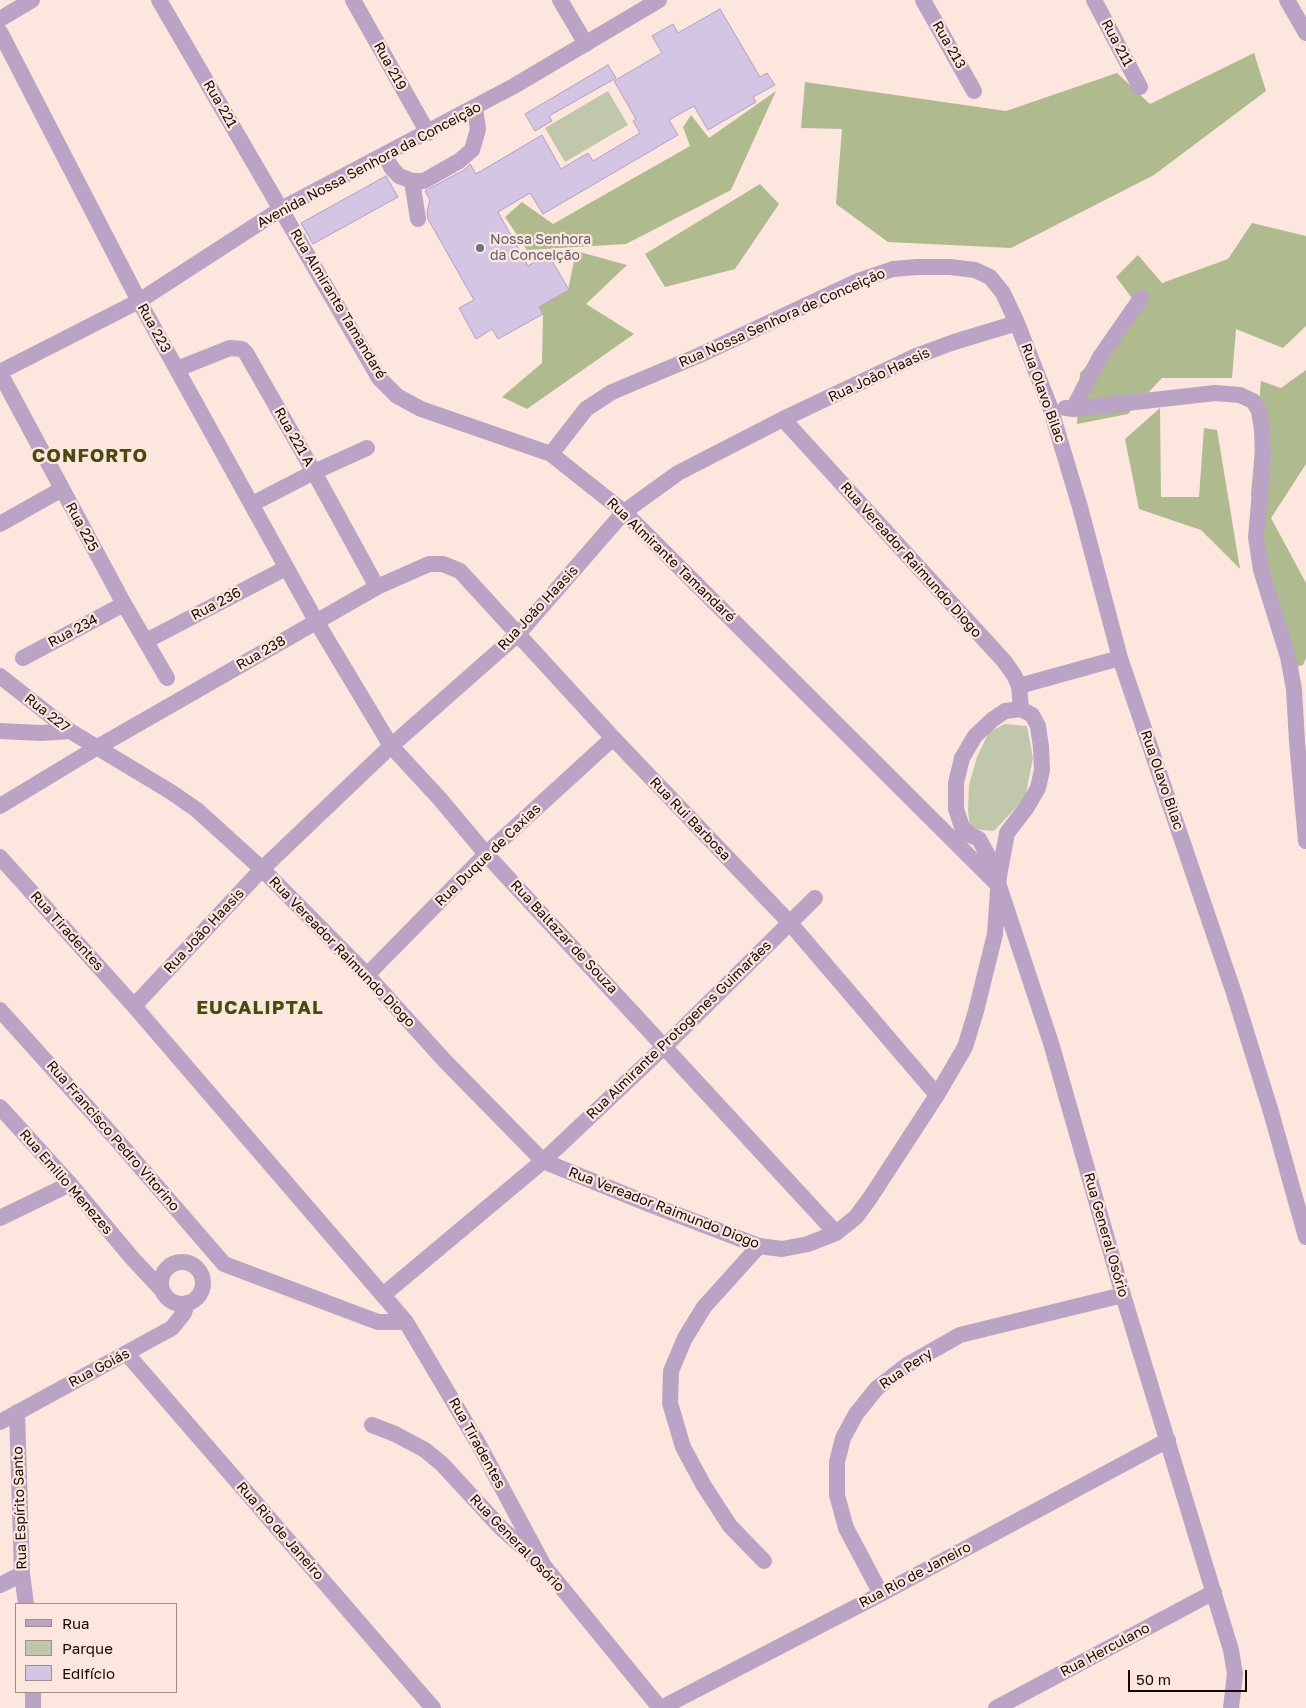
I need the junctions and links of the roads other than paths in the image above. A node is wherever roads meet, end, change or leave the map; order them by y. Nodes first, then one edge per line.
1 (32, 0) edge
2 (159, 0) edge
3 (353, 0) edge
4 (560, 0) edge
5 (659, 0) edge
6 (923, 0) edge
7 (1094, 0) edge
8 (1287, 0) edge
9 (0, 19) edge
10 (0, 32) edge
11 (1306, 34) edge
12 (586, 44) junction
13 (1140, 87) dead end
14 (974, 90) dead end
15 (475, 108) junction
16 (428, 133) junction
17 (385, 155) junction
18 (412, 181) junction
19 (281, 209) junction
20 (418, 219) dead end
21 (1141, 298) dead end
22 (139, 301) junction
23 (1017, 323) junction
24 (177, 370) junction
25 (0, 373) edge
26 (1050, 407) junction
27 (1073, 409) junction
28 (783, 420) junction
29 (367, 448) dead end
30 (551, 454) junction
31 (314, 472) junction
32 (62, 489) junction
33 (252, 504) junction
34 (624, 512) junction
35 (0, 524) edge
36 (429, 564) joint
37 (286, 568) junction
38 (377, 587) junction
39 (124, 604) junction
40 (316, 621) junction
41 (518, 634) junction
42 (146, 641) junction
43 (22, 658) dead end
44 (1120, 658) junction
45 (0, 676) edge
46 (167, 678) dead end
47 (1019, 686) junction
48 (1013, 710) junction
49 (0, 731) edge
50 (70, 731) junction
51 (613, 738) junction
52 (392, 746) junction
53 (96, 748) junction
54 (909, 797) joint
55 (0, 806) edge
56 (1007, 833) junction
57 (979, 839) junction
58 (1306, 841) edge
59 (486, 854) junction
60 (0, 857) edge
61 (262, 869) junction
62 (999, 881) junction
63 (815, 898) dead end
64 (789, 922) junction
65 (367, 975) junction
66 (134, 1006) junction
67 (0, 1010) edge
68 (665, 1046) junction
69 (937, 1095) junction
70 (0, 1107) edge
71 (543, 1161) junction
72 (70, 1184) junction
73 (0, 1218) edge
74 (836, 1234) junction
75 (1306, 1237) edge
76 (759, 1246) junction
77 (132, 1258) junction
78 (176, 1262) junction
79 (224, 1264) junction
80 (200, 1270) junction
81 (162, 1290) junction
82 (1123, 1295) junction
83 (383, 1296) junction
84 (187, 1303) junction
85 (406, 1322) junction
86 (127, 1354) junction
87 (17, 1412) junction
88 (0, 1422) edge
89 (372, 1425) dead end
90 (1168, 1440) junction
91 (764, 1561) dead end
92 (544, 1566) junction
93 (22, 1574) junction
94 (0, 1585) edge
95 (1214, 1592) junction
96 (880, 1594) junction
97 (26, 1603) edge
98 (33, 1693) edge
99 (33, 1708) edge
100 (433, 1708) edge
101 (661, 1708) edge
102 (996, 1708) edge
103 (1231, 1708) edge

1 - 9 street
2 - 19 street, Rua 221
3 - 16 street, Rua 219
4 - 12 street
5 - 12 street, Avenida Nossa Senhora da Conceição
6 - 14 street, Rua 213
7 - 13 street, Rua 211
8 - 11 street
10 - 22 street, Rua 223
12 - 15 street, Avenida Nossa Senhora da Conceição
15 - 16 street, Avenida Nossa Senhora da Conceição
15 - 18 street
16 - 17 street, Avenida Nossa Senhora da Conceição
17 - 18 street
17 - 19 street, Avenida Nossa Senhora da Conceição
18 - 20 street
19 - 22 street, Avenida Nossa Senhora da Conceição
19 - 30 street, Rua Almirante Tamandaré
21 - 27 street
22 - 24 street, Rua 223
22 - 25 street, Avenida Nossa Senhora da Conceição
23 - 26 street, Rua Olavo Bilac
23 - 28 street, Rua João Haasis
23 - 30 street, Rua Nossa Senhora de Conceição
24 - 31 street, Rua 221 A
24 - 33 street, Rua 223
25 - 32 street, Rua 225
26 - 27 street
26 - 44 street, Rua Olavo Bilac
27 - 58 street
28 - 34 street, Rua João Haasis
28 - 47 street, Rua Vereador Raimundo Diogo
29 - 31 street
30 - 34 street, Rua Almirante Tamandaré
31 - 33 street
31 - 38 street, Rua 221 A
32 - 35 street
32 - 39 street, Rua 225
33 - 37 street, Rua 223
34 - 41 street, Rua João Haasis
34 - 54 street, Rua Almirante Tamandaré
36 - 38 street, Rua 238
36 - 41 street, Rua Rui Barbosa
37 - 40 street, Rua 223
37 - 42 street, Rua 236
38 - 40 street, Rua 238
39 - 42 street, Rua 225
39 - 43 street, Rua 234
40 - 52 street, Rua Baltazar de Souza
40 - 53 street, Rua 238
41 - 51 street, Rua Rui Barbosa
41 - 52 street, Rua João Haasis
42 - 46 street, Rua 225
44 - 47 street
44 - 75 street, Rua Olavo Bilac
45 - 50 street, Rua 227
47 - 48 street, Rua Vereador Raimundo Diogo
48 - 56 street, Rua Vereador Raimundo Diogo
48 - 57 street
49 - 50 street
50 - 53 street, Rua 227
51 - 59 street, Rua Duque de Caxias
51 - 64 street, Rua Rui Barbosa
52 - 59 street, Rua Baltazar de Souza
52 - 61 street, Rua João Haasis
53 - 55 street, Rua 238
53 - 61 street, Rua Vereador Raimundo Diogo
54 - 62 street, Rua General Osório
56 - 57 street
56 - 62 street, Rua Vereador Raimundo Diogo
57 - 62 street
59 - 65 street, Rua Duque de Caxias
59 - 68 street, Rua Baltazar de Souza
60 - 66 street, Rua Tiradentes
61 - 65 street, Rua Vereador Raimundo Diogo
61 - 66 street, Rua João Haasis
62 - 69 street, Rua Vereador Raimundo Diogo
62 - 82 street, Rua General Osório
63 - 64 street, Rua Almirante Protogenes Guimarães
64 - 68 street, Rua Almirante Protogenes Guimarães
64 - 69 street, Rua Rui Barbosa
65 - 71 street, Rua Vereador Raimundo Diogo
66 - 83 street, Rua Tiradentes
67 - 79 street, Rua Francisco Pedro Vitorino
68 - 71 street, Rua Almirante Protogenes Guimarães
68 - 74 street, Rua Baltazar de Souza
69 - 74 street, Rua Vereador Raimundo Diogo
70 - 72 street, Rua Emilio Menezes
71 - 76 street, Rua Vereador Raimundo Diogo
71 - 83 street, Rua Almirante Protogenes Guimarães
72 - 73 street
72 - 77 street, Rua Emilio Menezes
74 - 76 street, Rua Vereador Raimundo Diogo
76 - 91 street
77 - 78 street
77 - 81 street, Rua Emilio Menezes
78 - 80 street
78 - 81 street
79 - 80 street
79 - 85 street
80 - 84 street
81 - 84 street
82 - 90 street, Rua General Osório
82 - 96 street, Rua Pery
83 - 85 street, Rua Tiradentes
84 - 86 street, Rua Goiás
85 - 92 street, Rua Tiradentes
86 - 87 street, Rua Goiás
86 - 100 street, Rua Rio de Janeiro
87 - 88 street, Rua Goiás
87 - 93 street, Rua Espírito Santo
89 - 92 street, Rua General Osório
90 - 95 street, Rua General Osório
90 - 96 street, Rua Rio de Janeiro
92 - 101 street, Rua General Osório
93 - 94 street
93 - 97 street, Rua Espírito Santo
95 - 102 street, Rua Herculano
95 - 103 street, Rua General Osório
96 - 101 street, Rua Rio de Janeiro
98 - 99 street

